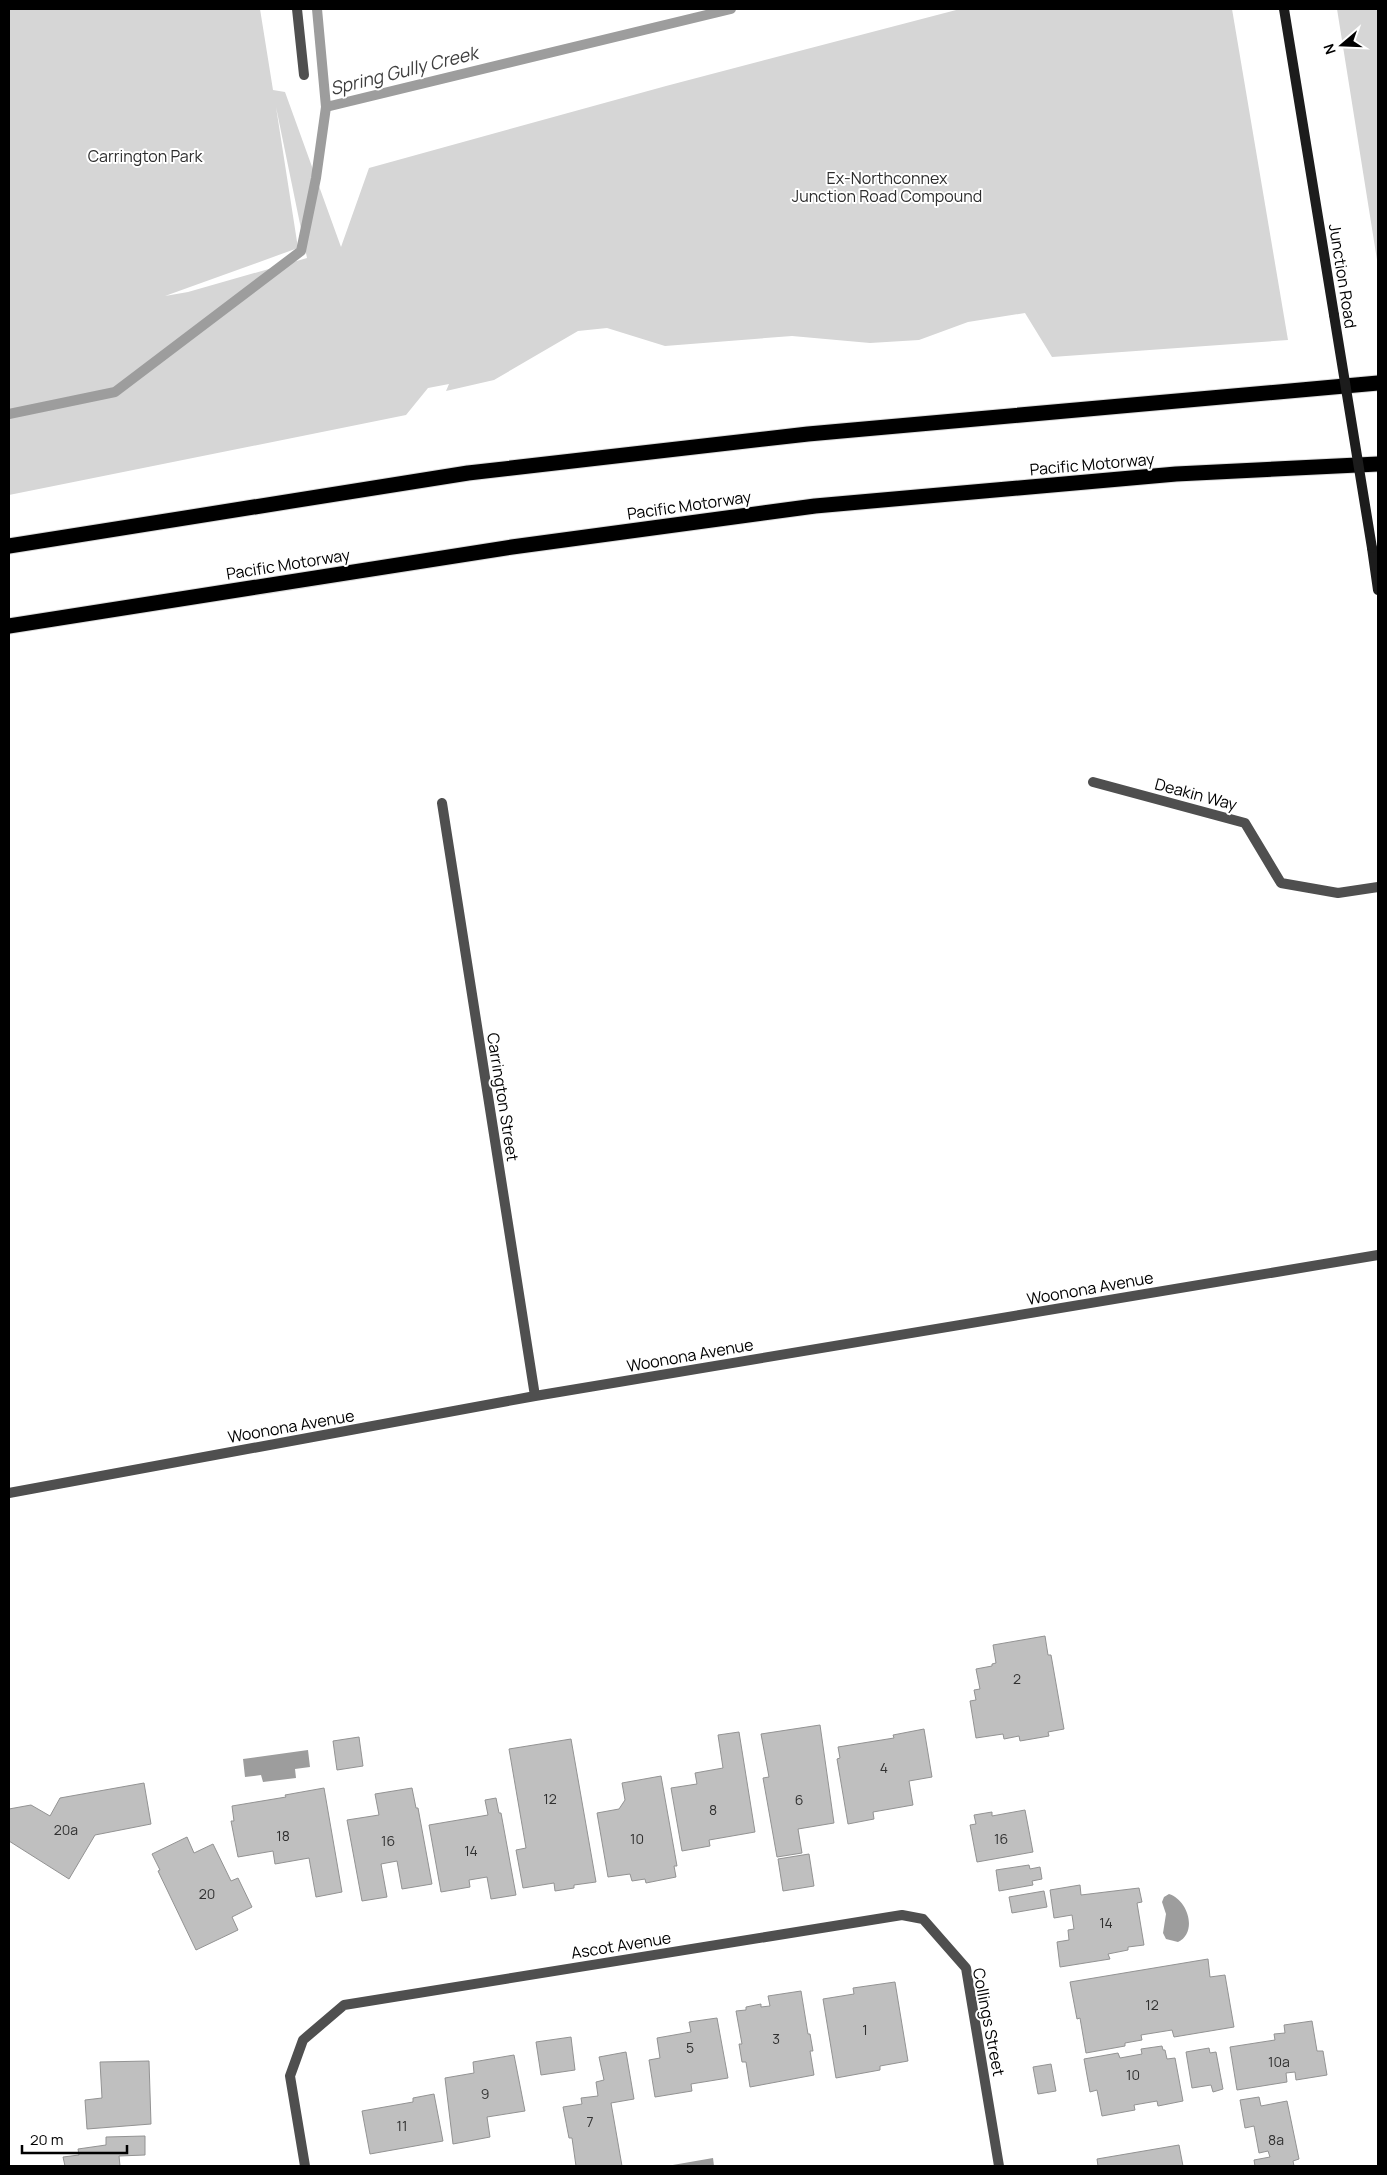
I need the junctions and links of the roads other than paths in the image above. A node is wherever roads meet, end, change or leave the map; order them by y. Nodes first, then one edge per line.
1 (297, 9) edge
2 (1284, 9) edge
3 (304, 75) dead end
4 (1378, 384) edge
5 (1378, 464) edge
6 (9, 546) edge
7 (1378, 590) edge
8 (9, 626) edge
9 (1093, 782) dead end
10 (442, 803) dead end
11 (1378, 887) edge
12 (1378, 1255) edge
13 (535, 1396) junction
14 (9, 1493) edge
15 (902, 1915) joint
16 (305, 2166) edge
17 (999, 2166) edge

1 - 3 street
2 - 7 main road, Junction Road, bridge
4 - 6 highway
5 - 8 highway, Pacific Motorway
9 - 11 street, Deakin Way
10 - 13 street, Carrington Street
12 - 13 street, Woonona Avenue
13 - 14 street, Woonona Avenue
15 - 16 street, Ascot Avenue
15 - 17 street, Collings Street

